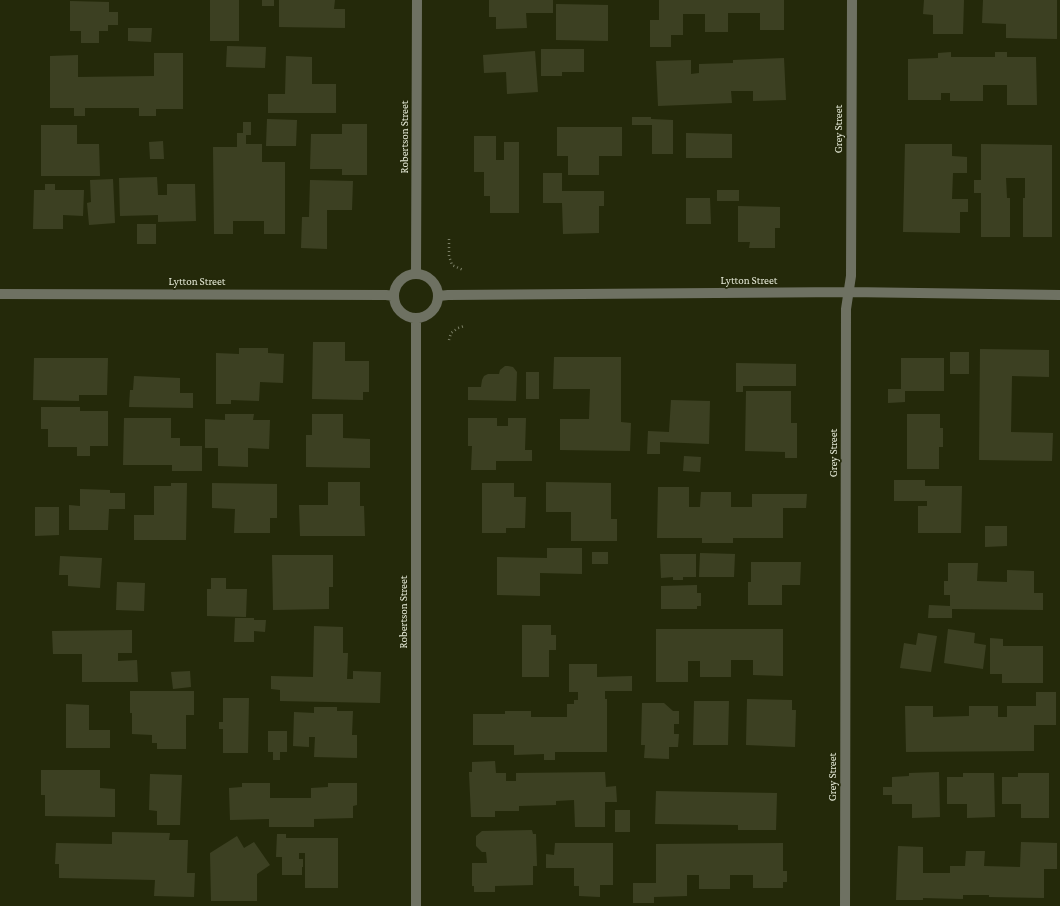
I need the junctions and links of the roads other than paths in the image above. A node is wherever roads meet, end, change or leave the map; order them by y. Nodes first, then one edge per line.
1 (417, 0) edge
2 (852, 0) edge
3 (416, 274) junction
4 (849, 292) junction
5 (0, 294) edge
6 (1060, 295) edge
7 (394, 296) junction
8 (439, 296) junction
9 (416, 318) junction
10 (416, 906) edge
11 (845, 906) edge

1 - 3 street, Robertson Street
2 - 4 street, Grey Street
3 - 7 street
3 - 8 street
4 - 6 street, Lytton Street
4 - 8 street, Lytton Street
4 - 11 street, Grey Street
5 - 7 street, Lytton Street
7 - 9 street
8 - 9 street
9 - 10 street, Robertson Street

